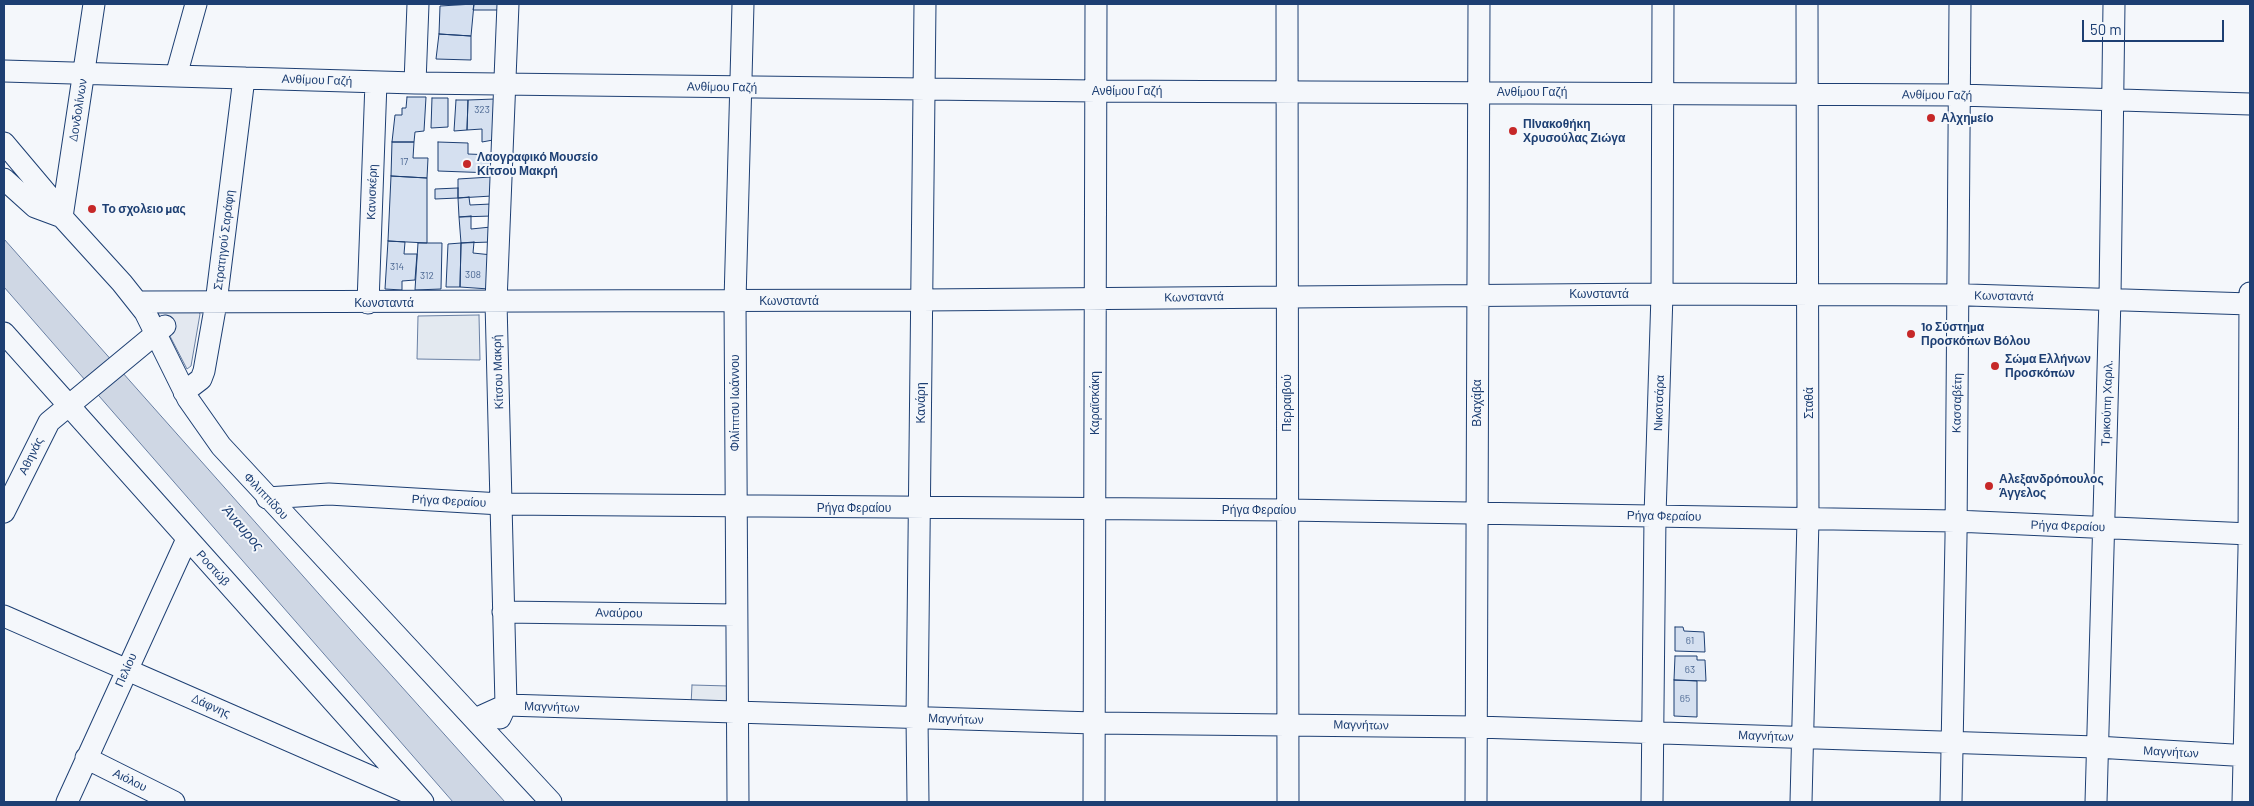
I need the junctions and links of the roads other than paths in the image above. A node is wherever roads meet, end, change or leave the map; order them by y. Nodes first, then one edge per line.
1 (94, 4) edge
2 (196, 4) edge
3 (418, 4) edge
4 (508, 4) edge
5 (743, 4) edge
6 (925, 4) edge
7 (1096, 4) edge
8 (1287, 4) edge
9 (1479, 4) edge
10 (1663, 4) edge
11 (1807, 4) edge
12 (1960, 4) edge
13 (2114, 4) edge
14 (4, 71) edge
15 (84, 73) junction
16 (176, 76) junction
17 (244, 78) junction
18 (376, 82) junction
19 (415, 83) junction
20 (505, 84) junction
21 (741, 88) junction
22 (923, 89) junction
23 (1096, 91) junction
24 (1287, 91) junction
25 (1478, 91) junction
26 (1663, 93) junction
27 (1808, 93) junction
28 (1959, 95) junction
29 (2113, 100) junction
30 (2250, 104) edge
31 (4, 143) edge
32 (4, 179) edge
33 (62, 217) junction
34 (1478, 294) junction
35 (1662, 294) junction
36 (1809, 294) junction
37 (2250, 294) edge
38 (1958, 295) junction
39 (1287, 296) junction
40 (1095, 298) junction
41 (2110, 298) junction
42 (922, 300) junction
43 (735, 301) junction
44 (138, 302) junction
45 (496, 302) junction
46 (216, 303) junction
47 (368, 303) junction
48 (2250, 304) edge
49 (4, 334) edge
50 (154, 335) junction
51 (184, 392) junction
52 (67, 406) junction
53 (11, 478) edge
54 (267, 498) junction
55 (501, 504) junction
56 (735, 507) junction
57 (920, 508) junction
58 (1095, 510) junction
59 (1288, 510) junction
60 (4, 512) edge
61 (1476, 514) junction
62 (1656, 516) junction
63 (1808, 519) junction
64 (1955, 521) junction
65 (2103, 527) junction
66 (2250, 534) edge
67 (187, 538) junction
68 (503, 612) junction
69 (736, 615) junction
70 (4, 616) edge
71 (126, 669) junction
72 (506, 706) junction
73 (737, 713) junction
74 (917, 718) junction
75 (475, 719) junction
76 (1094, 723) junction
77 (1288, 724) junction
78 (1476, 727) junction
79 (1652, 732) junction
80 (492, 737) junction
81 (1802, 738) junction
82 (1952, 742) junction
83 (2096, 747) junction
84 (2247, 756) edge
85 (86, 758) junction
86 (149, 796) edge
87 (421, 799) edge
88 (67, 802) edge
89 (174, 802) edge
90 (551, 802) edge
91 (738, 802) edge
92 (918, 802) edge
93 (1094, 802) edge
94 (1288, 802) edge
95 (1476, 802) edge
96 (1652, 802) edge
97 (1801, 802) edge
98 (1951, 802) edge
99 (2096, 802) edge
100 (2243, 802) edge

1 - 15 street, Δονδολίνων
2 - 16 street
3 - 19 street
4 - 20 street, Κίτσου Μακρή
5 - 21 street, Φιλίππου Ιωάννου
6 - 22 street, Κανάρη
7 - 23 street, Καραϊσκάκη
8 - 24 street, Περραιβού
9 - 25 street, Βλαχάβα
10 - 26 street, Νικοτσάρα
11 - 27 street, Σταθά
12 - 28 street, Κασσαβέτη
13 - 29 street, Τρικούπη Χαριλ.
14 - 15 street, Ανθίμου Γαζή
15 - 16 street, Ανθίμου Γαζή
15 - 33 street, Δονδολίνων
16 - 17 street, Ανθίμου Γαζή
17 - 18 street, Ανθίμου Γαζή
17 - 46 street, Στρατηγού Σαράφη
18 - 19 street, Ανθίμου Γαζή
18 - 47 street, Κανισκέρη
19 - 20 street, Ανθίμου Γαζή
20 - 21 street, Ανθίμου Γαζή
20 - 45 street, Κίτσου Μακρή
21 - 22 street, Ανθίμου Γαζή
21 - 43 street, Φιλίππου Ιωάννου
22 - 23 street, Ανθίμου Γαζή
22 - 42 street, Κανάρη
23 - 24 street, Ανθίμου Γαζή
23 - 40 street, Καραϊσκάκη
24 - 25 street, Ανθίμου Γαζή
24 - 39 street, Περραιβού
25 - 26 street, Ανθίμου Γαζή
25 - 34 street, Βλαχάβα
26 - 27 street, Ανθίμου Γαζή
26 - 35 street, Νικοτσάρα
27 - 28 street, Ανθίμου Γαζή
27 - 36 street, Σταθά
28 - 29 street, Ανθίμου Γαζή
28 - 38 street, Κασσαβέτη
29 - 30 street, Ανθίμου Γαζή
29 - 41 street, Τρικούπη Χαριλ.
31 - 33 street
32 - 33 street, Φιλιππίδου
33 - 44 street, Φιλιππίδου
34 - 35 street, Κωνσταντά
34 - 39 street, Κωνσταντά
34 - 61 street, Βλαχάβα
35 - 36 street, Κωνσταντά
35 - 62 street, Νικοτσάρα
36 - 38 street, Κωνσταντά
36 - 63 street, Σταθά
37 - 48 street
38 - 41 street, Κωνσταντά
38 - 64 street, Κασσαβέτη
39 - 40 street, Κωνσταντά
39 - 59 street, Περραιβού
40 - 42 street, Κωνσταντά
40 - 58 street, Καραϊσκάκη
41 - 48 street, Κωνσταντά
41 - 65 street, Τρικούπη Χαριλ.
42 - 43 street, Κωνσταντά
42 - 57 street, Κανάρη
43 - 45 street, Κωνσταντά
43 - 56 street, Φιλίππου Ιωάννου
44 - 46 street, Κωνσταντά
44 - 50 street, Φιλιππίδου
45 - 47 street, Κωνσταντά
45 - 55 street, Κίτσου Μακρή
46 - 47 street, Κωνσταντά
46 - 51 street, Στρατηγού Σαράφη
48 - 66 street
49 - 52 street, Ροστώβ
50 - 51 street, Φιλιππίδου
50 - 52 street, Αθηνάς
51 - 54 street, Φιλιππίδου
52 - 53 street, Αθηνάς
52 - 67 street, Ροστώβ
53 - 60 street, Αθηνάς
54 - 55 street, Ρήγα Φεραίου
54 - 75 street, Φιλιππίδου
55 - 56 street, Ρήγα Φεραίου
55 - 68 street, Κίτσου Μακρή
56 - 57 street, Ρήγα Φεραίου
56 - 69 street, Φιλίππου Ιωάννου
57 - 58 street, Ρήγα Φεραίου
57 - 74 street, Κανάρη
58 - 59 street, Ρήγα Φεραίου
58 - 76 street, Καραϊσκάκη
59 - 61 street, Ρήγα Φεραίου
59 - 77 street, Περραιβού
61 - 62 street, Ρήγα Φεραίου
61 - 78 street, Βλαχάβα
62 - 63 street, Ρήγα Φεραίου
62 - 79 street, Νικοτσάρα
63 - 64 street, Ρήγα Φεραίου
63 - 81 street, Σταθά
64 - 65 street, Ρήγα Φεραίου
64 - 82 street, Κασσαβέτη
65 - 66 street, Ρήγα Φεραίου
65 - 83 street, Τρικούπη Χαριλ.
66 - 84 street
67 - 71 street, Πελίου
67 - 87 street, Ροστώβ
68 - 69 street, Αναύρου
68 - 72 street, Κίτσου Μακρή
69 - 73 street, Φιλίππου Ιωάννου
70 - 71 street, Δάφνης
71 - 85 street, Πελίου
71 - 87 street, Δάφνης
72 - 73 street, Μαγνήτων
72 - 75 street, Μαγνήτων
72 - 80 street, Κίτσου Μακρή
73 - 74 street, Μαγνήτων
73 - 91 street, Φιλίππου Ιωάννου
74 - 76 street, Μαγνήτων
74 - 92 street, Κανάρη
75 - 80 street, Φιλιππίδου
76 - 77 street, Μαγνήτων
76 - 93 street, Καραϊσκάκη
77 - 78 street, Μαγνήτων
77 - 94 street, Περραιβού
78 - 79 street, Μαγνήτων
78 - 95 street, Βλαχάβα
79 - 81 street, Μαγνήτων
79 - 96 street, Νικοτσάρα
80 - 90 street, Φιλιππίδου
81 - 82 street, Μαγνήτων
81 - 97 street, Σταθά
82 - 83 street, Μαγνήτων
82 - 98 street, Κασσαβέτη
83 - 84 street, Μαγνήτων
83 - 99 street, Τρικούπη Χαριλ.
84 - 100 street
85 - 86 street, Αιόλου
85 - 88 street, Πελίου
86 - 89 street, Αιόλου

